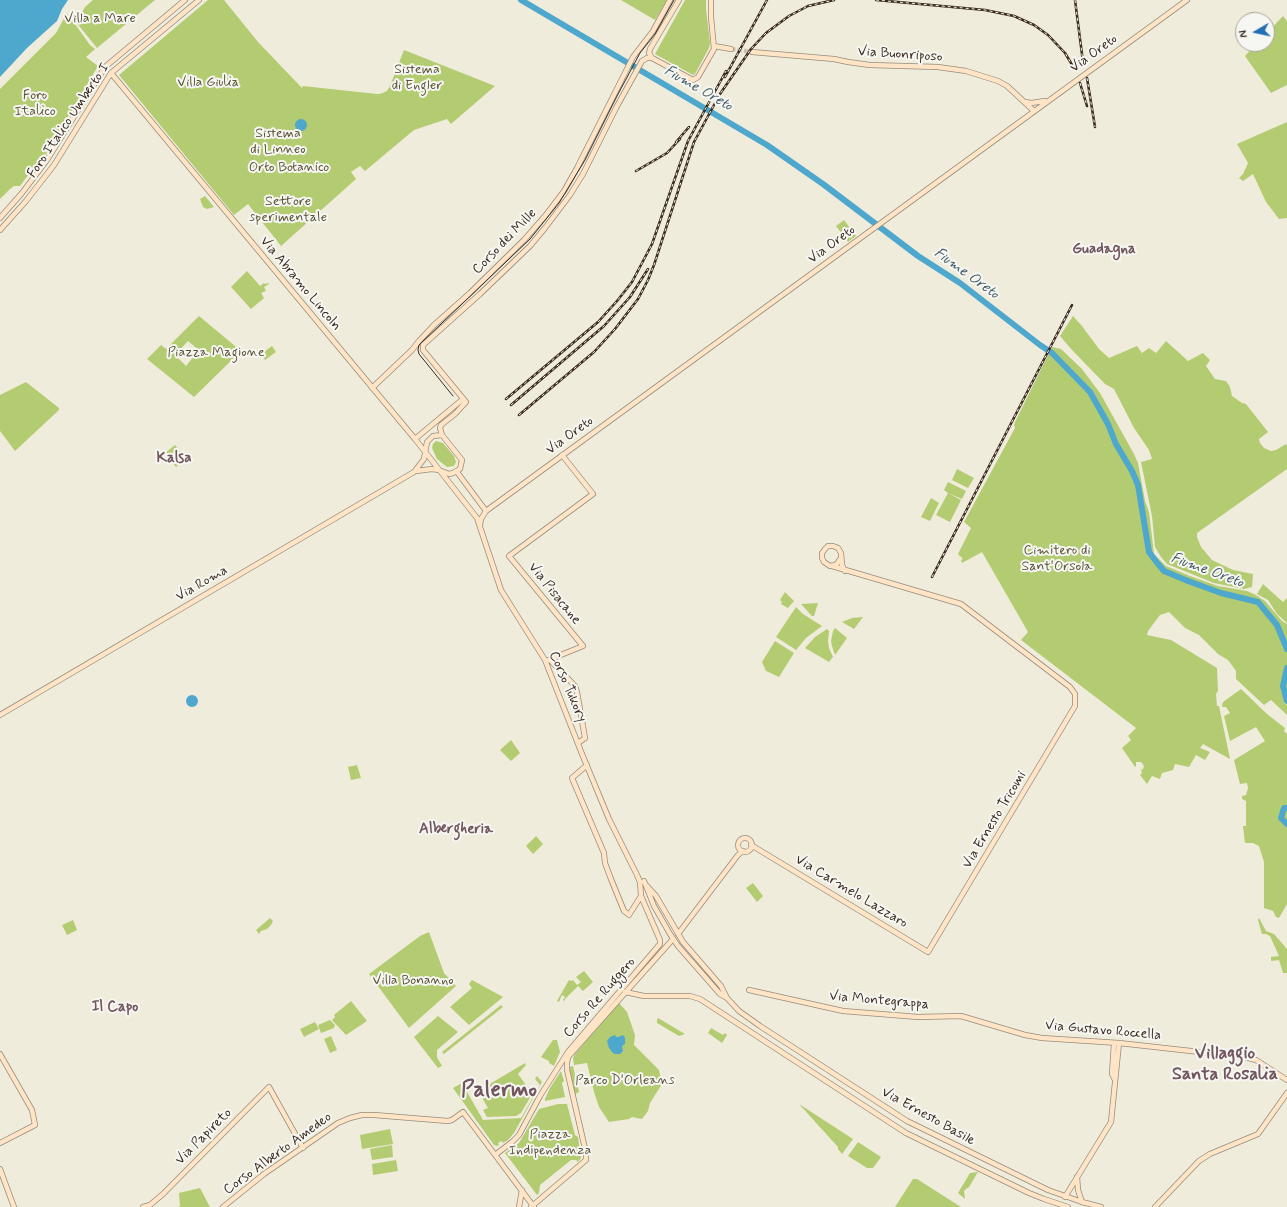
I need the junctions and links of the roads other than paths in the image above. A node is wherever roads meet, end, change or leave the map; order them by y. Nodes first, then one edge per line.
1 (185, 0) edge
2 (199, 0) edge
3 (670, 0) edge
4 (679, 0) edge
5 (711, 0) edge
6 (1187, 0) edge
7 (656, 27) junction
8 (660, 35) junction
9 (714, 46) junction
10 (731, 49) tunnel mouth
11 (752, 52) tunnel mouth
12 (652, 58) junction
13 (111, 73) junction
14 (1047, 101) junction
15 (1025, 102) junction
16 (1034, 111) junction
17 (47, 160) junction
18 (54, 165) junction
19 (0, 218) edge
20 (0, 230) edge
21 (412, 350) junction
22 (423, 350) junction
23 (372, 388) junction
24 (461, 397) junction
25 (442, 435) junction
26 (415, 439) junction
27 (426, 452) junction
28 (562, 455) junction
29 (439, 470) junction
30 (414, 472) junction
31 (457, 472) junction
32 (488, 509) junction
33 (480, 525) junction
34 (841, 558) junction
35 (832, 566) junction
36 (845, 570) junction
37 (548, 660) junction
38 (0, 715) edge
39 (578, 743) junction
40 (587, 765) junction
41 (750, 847) junction
42 (744, 851) junction
43 (634, 867) junction
44 (644, 881) junction
45 (641, 896) junction
46 (651, 900) junction
47 (654, 906) junction
48 (646, 910) junction
49 (630, 913) junction
50 (678, 934) junction
51 (673, 939) junction
52 (660, 944) joint
53 (678, 946) joint
54 (928, 952) joint
55 (749, 990) dead end
56 (625, 992) junction
57 (727, 998) junction
58 (756, 1023) junction
59 (1007, 1030) joint
60 (754, 1034) junction
61 (1114, 1043) junction
62 (1119, 1043) junction
63 (0, 1054) edge
64 (558, 1068) junction
65 (567, 1070) junction
66 (1116, 1080) junction
67 (1287, 1080) edge
68 (859, 1090) junction
69 (1287, 1093) edge
70 (853, 1099) junction
71 (0, 1143) edge
72 (303, 1148) junction
73 (495, 1155) junction
74 (0, 1169) edge
75 (1077, 1176) junction
76 (522, 1190) junction
77 (1065, 1197) junction
78 (1082, 1202) junction
79 (14, 1207) edge
80 (143, 1207) edge
81 (223, 1207) edge
82 (520, 1207) edge
83 (533, 1207) edge
84 (1068, 1207) edge
85 (1101, 1207) edge
86 (1154, 1207) edge

1 - 17 street, Foro Italico Umberto I
2 - 13 street, Foro Italico Umberto I
3 - 7 street, Corso dei Mille
4 - 8 street
5 - 9 street
6 - 14 street, Via Oreto
7 - 8 street
7 - 21 street, Corso dei Mille
8 - 12 street
9 - 10 street
9 - 12 street
11 - 15 street, Via Buonriposo
12 - 22 street, Corso dei Mille
13 - 18 street, Foro Italico Umberto I
13 - 23 street, Via Abramo Lincoln
14 - 15 street
14 - 16 street, Via Oreto
15 - 16 street, Via Buonriposo
16 - 28 street, Via Oreto
17 - 18 street
17 - 19 street, Foro Italico Umberto I
18 - 20 street, Foro Italico Umberto I
21 - 22 street
21 - 23 street, Corso dei Mille
22 - 24 street
23 - 26 street, Via Abramo Lincoln
24 - 25 street
24 - 26 street
25 - 27 street
25 - 31 street
26 - 27 street, Via Abramo Lincoln
27 - 29 street, Via Abramo Lincoln
27 - 30 street
28 - 32 street, Via Oreto
28 - 37 street, Via Pisacane
29 - 30 street
29 - 31 street
29 - 33 street, Corso Tukory
30 - 38 street, Via Roma
31 - 32 street
32 - 33 street
33 - 37 street, Corso Tukory
34 - 35 street
34 - 35 street
34 - 36 street
35 - 36 street
36 - 54 street, Via Ernesto Tricomi
37 - 39 street, Corso Tukory
37 - 39 street, Corso Tukory
39 - 40 street, Corso Tukory
40 - 43 street, Corso Tukory
40 - 49 street
41 - 42 street
41 - 42 street
41 - 54 street, Via Carmelo Lazzaro
42 - 50 street
43 - 44 street, Corso Tukory
43 - 45 street, Corso Tukory
44 - 46 street, Corso Tukory
44 - 50 street, Corso Tukory
45 - 46 street
45 - 48 street, Corso Tukory
45 - 49 street
46 - 47 street, Corso Tukory
47 - 48 street
47 - 51 street, Corso Tukory
48 - 49 street
48 - 52 street, Corso Tukory
50 - 57 street, Via Ernesto Basile
51 - 53 street, Corso Tukory
51 - 56 street, Corso Re Ruggero
52 - 64 street, Corso Re Ruggero
53 - 57 street, Via Ernesto Basile
55 - 59 street, Via Montegrappa
56 - 60 street, Via Ernesto Basile
56 - 65 street, Corso Re Ruggero
57 - 58 street, Via Ernesto Basile
58 - 60 street
58 - 68 street, Via Ernesto Basile
59 - 61 street, Via Gustavo Roccella
60 - 70 street, Via Ernesto Basile
61 - 62 street, Via Gustavo Roccella
61 - 66 street
62 - 66 street
62 - 67 street, Via Gustavo Roccella
63 - 71 street
64 - 65 street
64 - 73 street
65 - 83 street
66 - 75 street
68 - 70 street
68 - 77 street, Via Ernesto Basile
69 - 86 street
70 - 84 street, Via Ernesto Basile
72 - 73 street, Corso Alberto Amedeo
72 - 80 street, Via Papireto
72 - 81 street, Corso Alberto Amedeo
73 - 76 street
74 - 79 street
75 - 77 street
75 - 78 street
76 - 82 street
76 - 83 street
77 - 78 street, Via Ernesto Basile
78 - 85 street, Via Ernesto Basile

